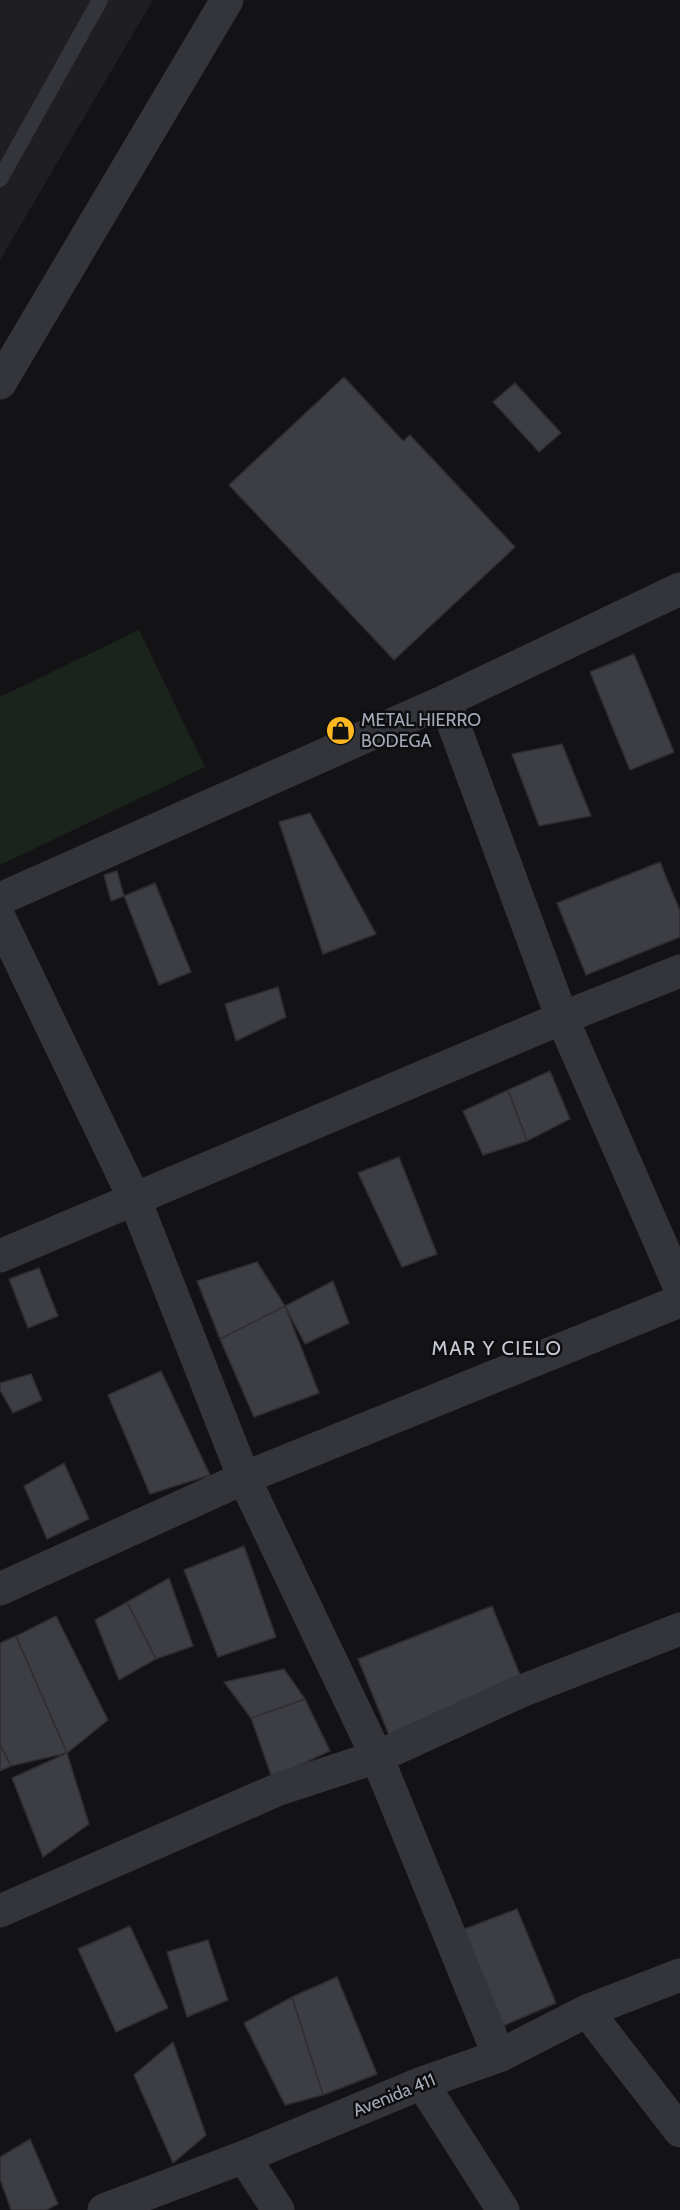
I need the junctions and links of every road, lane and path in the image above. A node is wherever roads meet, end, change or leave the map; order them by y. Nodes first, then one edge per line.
1 (100, 0) edge
2 (227, 0) edge
3 (0, 179) edge
4 (0, 383) edge
5 (680, 589) edge
6 (445, 700) junction
7 (0, 899) edge
8 (0, 919) edge
9 (680, 971) edge
10 (562, 1018) junction
11 (135, 1200) junction
12 (0, 1256) edge
13 (680, 1288) edge
14 (680, 1301) edge
15 (244, 1478) junction
16 (0, 1589) edge
17 (680, 1629) edge
18 (377, 1757) junction
19 (0, 1911) edge
20 (680, 1975) edge
21 (587, 2011) junction
22 (499, 2056) junction
23 (422, 2083) junction
24 (680, 2131) edge
25 (244, 2157) junction
26 (105, 2210) edge
27 (278, 2210) edge
28 (503, 2210) edge

1 - 3 lane
2 - 4 street
5 - 6 street
6 - 7 street
6 - 10 street
8 - 11 street
9 - 10 street
10 - 11 street
10 - 13 street
11 - 12 street
11 - 15 street
14 - 15 street
15 - 16 street
15 - 18 street
17 - 18 street
18 - 19 street
18 - 22 street
20 - 21 street, Avenida 411
21 - 22 street, Avenida 411
21 - 24 street
22 - 23 street, Avenida 411
23 - 25 street, Avenida 411
23 - 28 street
25 - 26 street, Avenida 411
25 - 27 street

